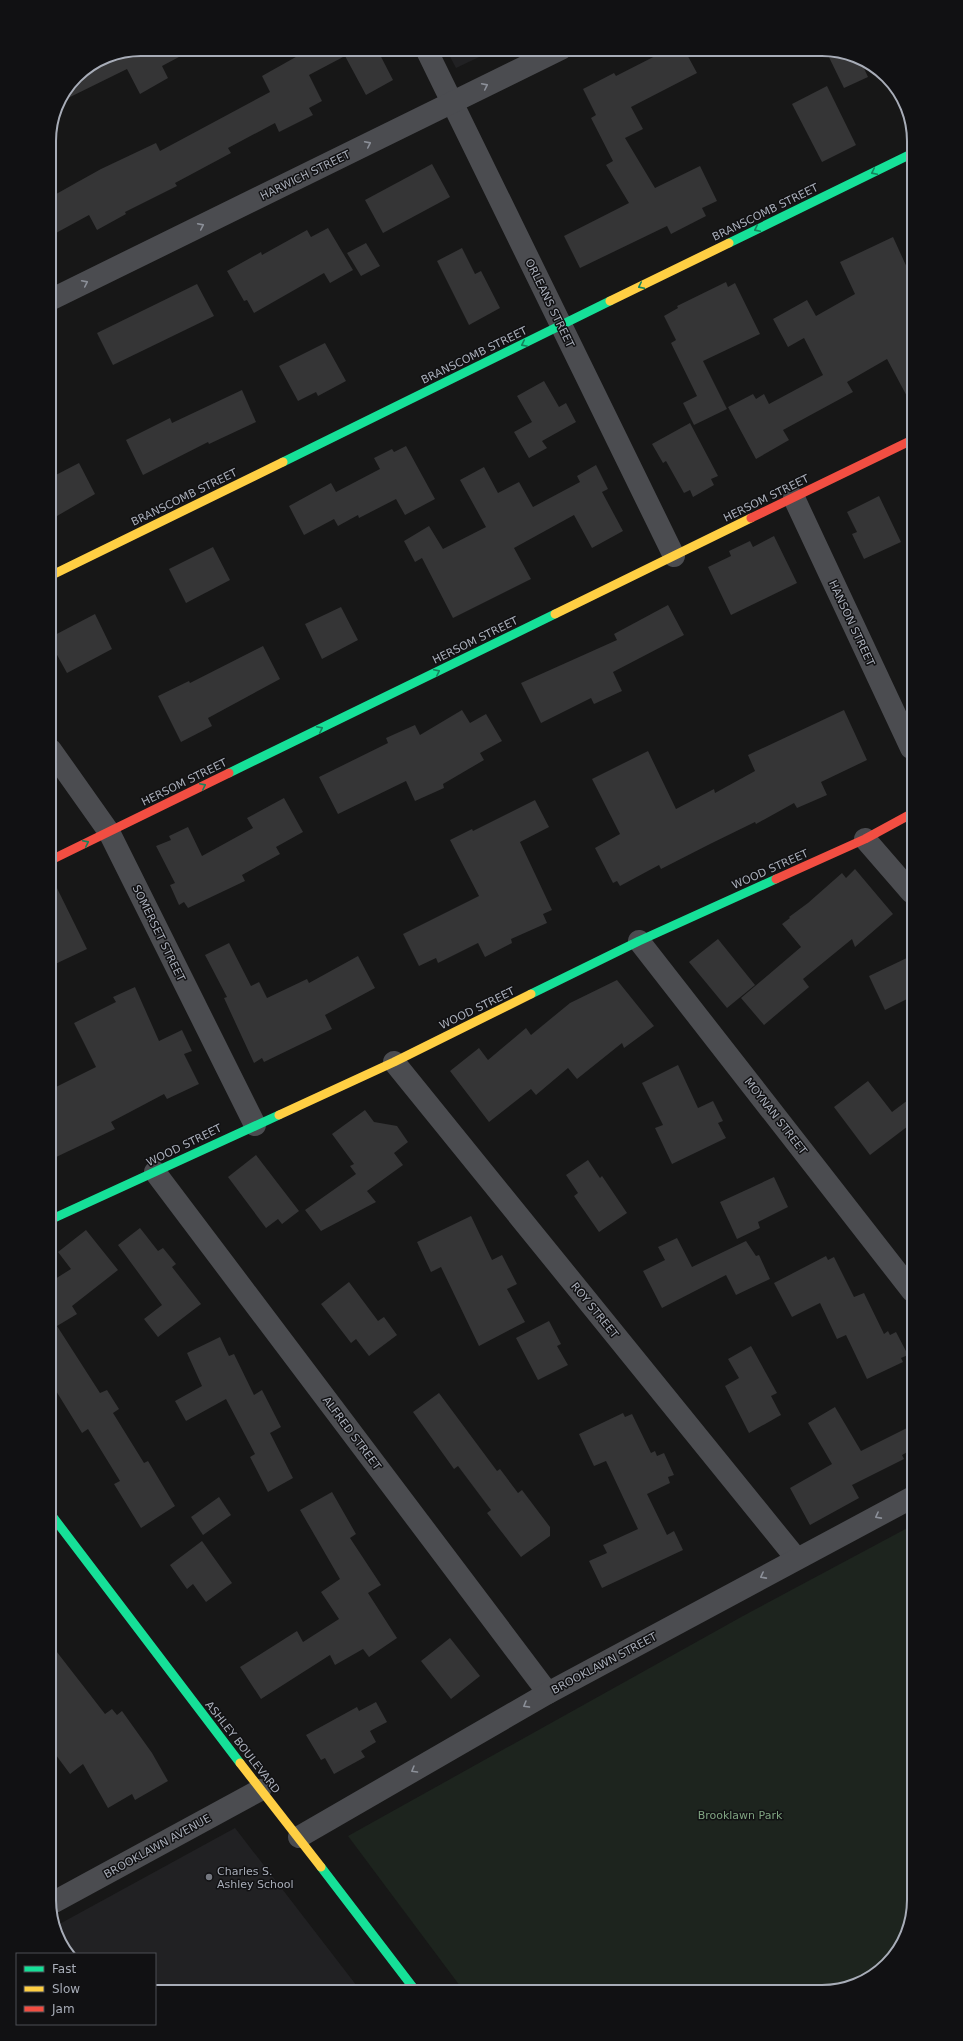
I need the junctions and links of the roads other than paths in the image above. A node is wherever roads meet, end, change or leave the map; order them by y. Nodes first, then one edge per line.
1 (429, 56) edge
2 (546, 56) edge
3 (452, 102) junction
4 (907, 156) edge
5 (56, 297) edge
6 (561, 326) junction
7 (907, 442) edge
8 (794, 498) junction
9 (674, 556) junction
10 (56, 573) edge
11 (907, 739) edge
12 (56, 757) edge
13 (907, 816) edge
14 (109, 832) junction
15 (865, 839) junction
16 (56, 858) edge
17 (907, 887) edge
18 (639, 941) junction
19 (394, 1062) junction
20 (255, 1125) junction
21 (155, 1172) junction
22 (56, 1217) edge
23 (907, 1284) edge
24 (907, 1501) edge
25 (56, 1521) edge
26 (796, 1558) junction
27 (548, 1693) junction
28 (260, 1790) junction
29 (299, 1837) junction
30 (56, 1901) edge
31 (411, 1985) edge

1 - 3 street, ORLEANS STREET
3 -> 2 street, HARWICH STREET
5 -> 3 street, HARWICH STREET
3 - 6 street, ORLEANS STREET
4 -> 6 street, BRANSCOMB STREET
6 - 9 street, ORLEANS STREET
6 -> 10 street, BRANSCOMB STREET
7 - 8 street, HERSOM STREET
8 - 9 street, HERSOM STREET
8 - 11 street, HANSON STREET
14 -> 9 street, HERSOM STREET
12 - 14 street, SOMERSET STREET
13 - 15 street, WOOD STREET
16 -> 14 street, HERSOM STREET
14 - 20 street, SOMERSET STREET
15 - 17 street
15 - 18 street, WOOD STREET
18 - 19 street, WOOD STREET
18 - 23 street, MOYNAN STREET
19 - 20 street, WOOD STREET
19 - 26 street, ROY STREET
20 - 21 street, WOOD STREET
21 - 22 street, WOOD STREET
21 - 27 street, ALFRED STREET
24 -> 26 street, BROOKLAWN STREET
25 - 28 street, ASHLEY BOULEVARD
26 -> 27 street, BROOKLAWN STREET
27 -> 29 street, BROOKLAWN STREET
28 - 29 street, ASHLEY BOULEVARD
28 - 30 street, BROOKLAWN AVENUE
29 - 31 street, ASHLEY BOULEVARD

